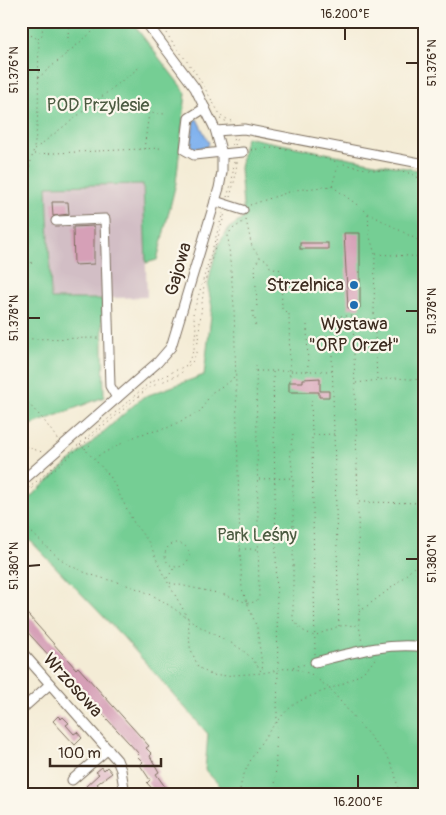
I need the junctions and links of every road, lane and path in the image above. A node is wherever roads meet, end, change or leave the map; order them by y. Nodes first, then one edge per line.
1 (43, 21) edge
2 (69, 21) edge
3 (105, 21) edge
4 (145, 21) edge
5 (157, 21) edge
6 (21, 34) edge
7 (38, 39) junction
8 (67, 54) junction
9 (140, 66) dead end
10 (38, 78) junction
11 (205, 108) junction
12 (166, 114) dead end
13 (236, 128) junction
14 (216, 131) junction
15 (162, 148) dead end
16 (34, 150) junction
17 (144, 150) junction
18 (237, 152) junction
19 (222, 153) junction
20 (33, 154) junction
21 (339, 163) junction
22 (425, 164) edge
23 (21, 170) edge
24 (30, 171) junction
25 (425, 181) edge
26 (332, 186) junction
27 (21, 187) edge
28 (215, 201) junction
29 (226, 205) junction
30 (245, 213) junction
31 (368, 213) junction
32 (56, 221) dead end
33 (425, 244) edge
34 (375, 254) junction
35 (260, 257) junction
36 (425, 257) edge
37 (36, 263) dead end
38 (21, 264) edge
39 (256, 325) dead end
40 (307, 325) dead end
41 (108, 338) junction
42 (21, 346) edge
43 (256, 365) dead end
44 (256, 371) junction
45 (332, 371) junction
46 (236, 372) junction
47 (273, 372) junction
48 (290, 372) junction
49 (308, 372) junction
50 (377, 379) junction
51 (425, 380) edge
52 (290, 382) dead end
53 (355, 384) junction
54 (21, 396) edge
55 (117, 398) junction
56 (311, 400) dead end
57 (293, 434) dead end
58 (335, 434) junction
59 (312, 435) junction
60 (21, 445) edge
61 (81, 445) junction
62 (90, 445) dead end
63 (62, 446) junction
64 (84, 449) junction
65 (52, 455) junction
66 (93, 458) junction
67 (293, 478) junction
68 (275, 479) junction
69 (258, 480) junction
70 (21, 482) edge
71 (21, 496) edge
72 (358, 502) junction
73 (425, 503) edge
74 (21, 523) edge
75 (240, 549) junction
76 (258, 549) junction
77 (425, 557) edge
78 (176, 567) junction
79 (166, 579) junction
80 (169, 583) junction
81 (248, 603) junction
82 (359, 612) junction
83 (188, 618) junction
84 (359, 625) junction
85 (339, 626) junction
86 (314, 636) junction
87 (425, 647) edge
88 (379, 648) junction
89 (362, 650) junction
90 (21, 651) edge
91 (315, 662) junction
92 (292, 668) junction
93 (278, 671) junction
94 (263, 673) junction
95 (50, 684) junction
96 (330, 689) junction
97 (21, 710) edge
98 (278, 723) junction
99 (108, 749) junction
100 (72, 780) dead end
101 (425, 790) edge
102 (125, 794) edge
103 (240, 794) edge
104 (275, 794) edge
105 (399, 794) edge
106 (422, 794) edge

1 - 7 path
2 - 8 path
3 - 8 path
4 - 11 street, Gajowa
5 - 13 path
6 - 7 path
7 - 10 path
8 - 10 path
9 - 16 path
10 - 16 path
11 - 14 street, Gajowa
11 - 19 street
12 - 17 path
13 - 14 street
13 - 22 street
14 - 19 street, Gajowa
15 - 17 path
16 - 20 path
17 - 20 path
18 - 19 street
18 - 21 path
18 - 29 path
19 - 28 street, Gajowa
20 - 24 path
21 - 25 path
21 - 26 path
23 - 24 path
24 - 27 path
26 - 30 path
26 - 31 path
28 - 29 street
28 - 55 street, Gajowa
29 - 30 street
29 - 61 path
29 - 61 path
30 - 35 path
30 - 46 path
31 - 33 path
31 - 34 path
32 - 41 street
34 - 36 path
34 - 50 path
35 - 39 path
35 - 48 path
37 - 38 path
40 - 49 path
41 - 42 path
41 - 55 street
43 - 44 path
44 - 47 path
44 - 69 path
45 - 49 path
45 - 53 path
45 - 58 path
46 - 66 path
46 - 75 path
47 - 48 path
47 - 68 path
48 - 49 path
48 - 52 path
50 - 51 path
50 - 53 path
53 - 72 path
54 - 63 path
55 - 63 street, Gajowa
56 - 59 path
57 - 67 path
58 - 59 path
58 - 85 path
59 - 86 path
60 - 65 path
61 - 64 path
61 - 71 path
62 - 64 path
63 - 65 street, Gajowa
64 - 66 path
65 - 70 street, Gajowa
66 - 79 path
67 - 68 path
67 - 86 path
68 - 69 path
68 - 93 path
69 - 76 path
72 - 73 path
72 - 82 path
74 - 83 path
75 - 76 path
75 - 81 path
76 - 81 path
77 - 82 path
78 - 78 path
78 - 79 path
79 - 80 path
80 - 81 path
80 - 83 path
81 - 94 path
82 - 84 path
83 - 94 path
83 - 94 path
84 - 85 path
84 - 89 path
85 - 86 path
86 - 91 path
87 - 88 street
88 - 89 street
88 - 96 path
89 - 91 street
90 - 95 street, Wrzosowa
91 - 92 path
92 - 93 path
92 - 96 path
93 - 94 path
93 - 98 path
95 - 97 street
95 - 99 street, Wrzosowa
96 - 98 path
96 - 105 path
98 - 103 path
98 - 104 path
99 - 100 street
99 - 102 street, Wrzosowa
101 - 106 path

